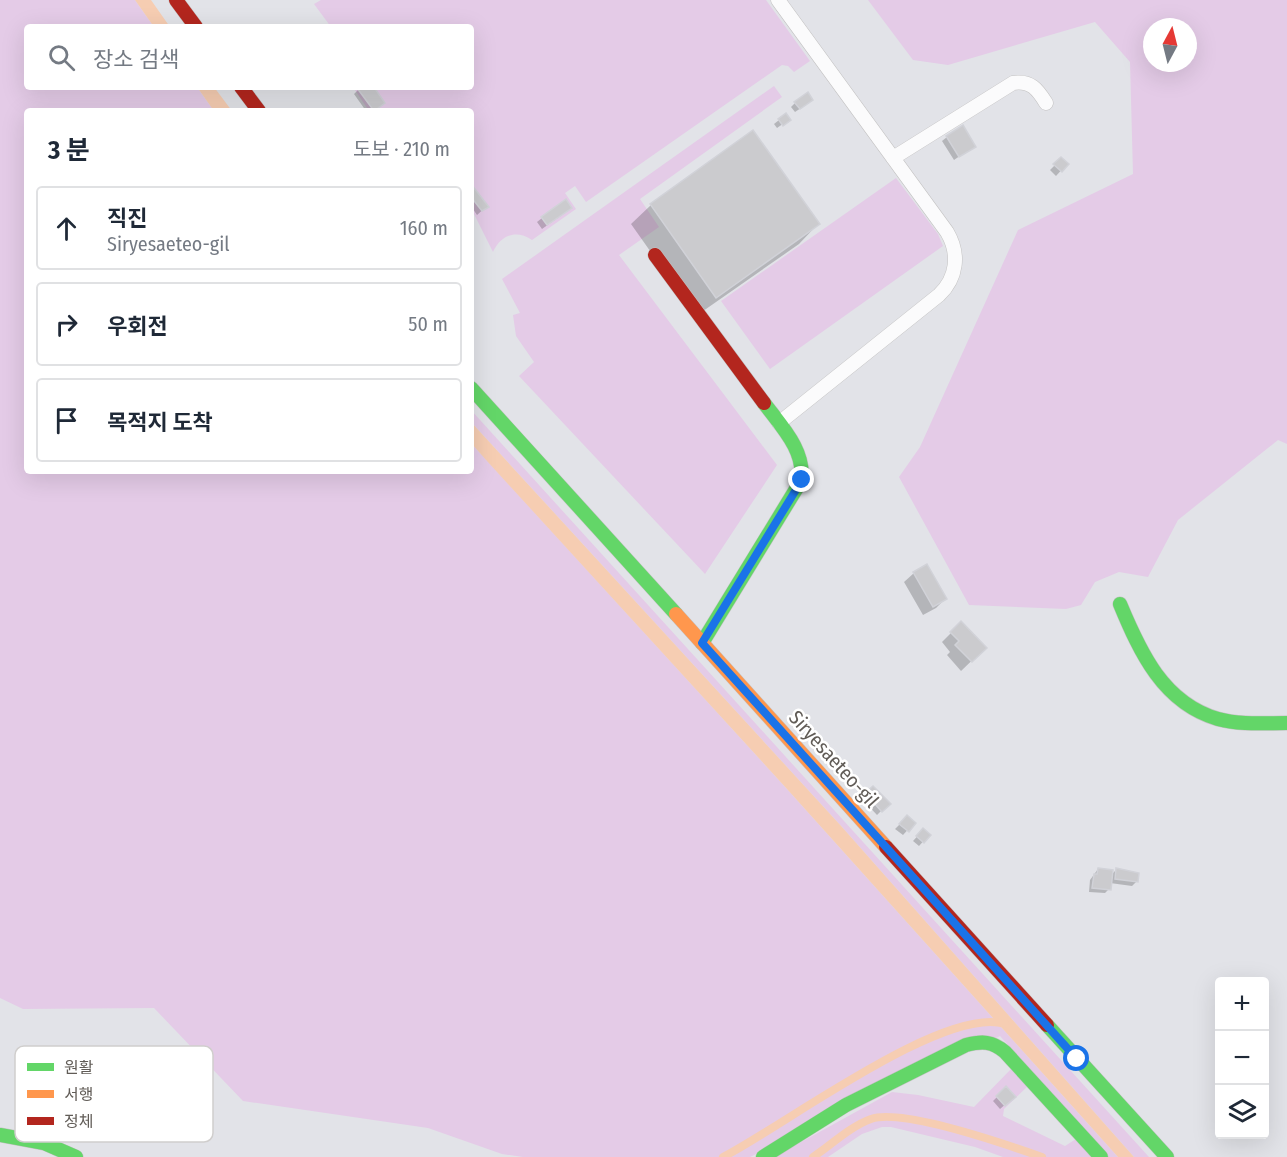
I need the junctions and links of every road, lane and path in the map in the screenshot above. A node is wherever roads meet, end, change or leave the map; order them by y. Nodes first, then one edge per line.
1 (176, 0) edge
2 (778, 0) edge
3 (194, 24) edge
4 (243, 90) edge
5 (1046, 104) dead end
6 (257, 108) edge
7 (893, 158) junction
8 (655, 255) dead end
9 (474, 391) edge
10 (779, 423) junction
11 (1120, 604) dead end
12 (702, 643) junction
13 (1287, 723) edge
14 (0, 1135) edge
15 (15, 1138) edge
16 (38, 1142) edge
17 (76, 1157) edge
18 (763, 1157) edge
19 (1101, 1157) edge
20 (1167, 1157) edge

1 - 3 street
2 - 7 lane
4 - 6 street
5 - 7 lane
7 - 10 lane
8 - 10 street
9 - 12 street, Siryesaeteo-gil
10 - 12 street
11 - 13 street
12 - 20 street, Siryesaeteo-gil
14 - 15 street
16 - 17 street
18 - 19 street

